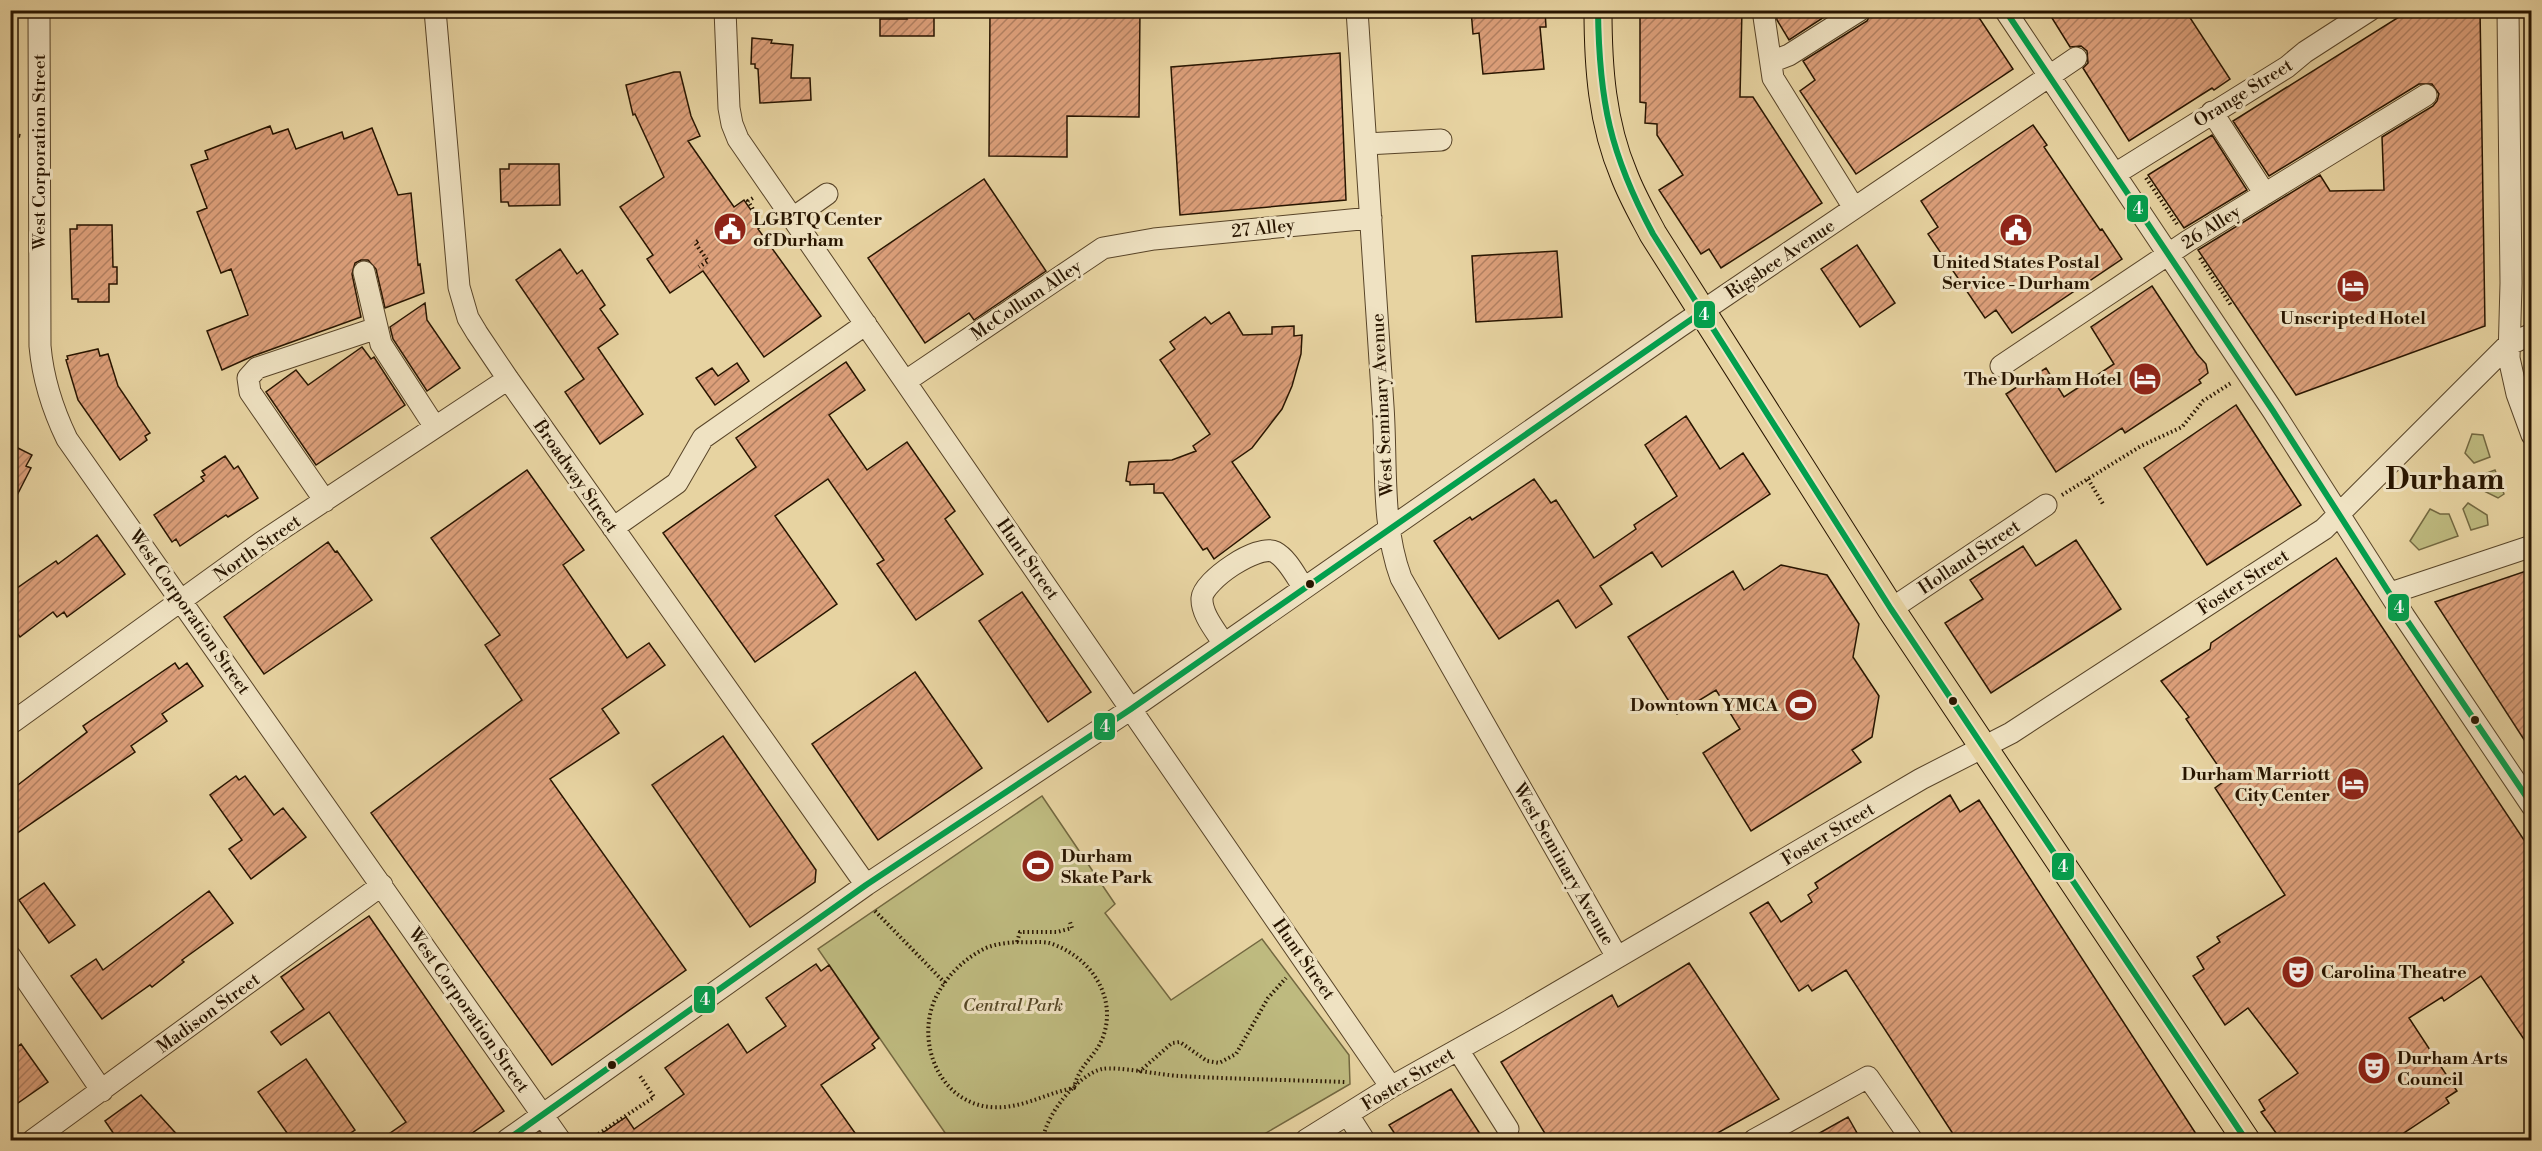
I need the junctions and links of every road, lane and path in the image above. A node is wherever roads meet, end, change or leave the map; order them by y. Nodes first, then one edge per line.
1 (39, 10) edge
2 (435, 10) edge
3 (725, 10) edge
4 (1357, 10) edge
5 (1598, 10) edge
6 (1763, 10) edge
7 (1860, 10) edge
8 (2005, 10) edge
9 (2370, 10) edge
10 (2508, 10) edge
11 (2076, 58) dead end
12 (1771, 62) junction
13 (2049, 75) junction
14 (2426, 95) dead end
15 (2212, 112) junction
16 (1441, 140) dead end
17 (1366, 144) junction
18 (2142, 172) dead end
19 (2115, 174) junction
20 (827, 194) dead end
21 (2265, 194) junction
22 (752, 198) dead end
23 (1854, 208) junction
24 (752, 212) dead end
25 (793, 218) junction
26 (1371, 218) junction
27 (1154, 239) joint
28 (2188, 241) junction
29 (698, 242) dead end
30 (2169, 254) junction
31 (699, 267) dead end
32 (364, 272) dead end
33 (2233, 308) dead end
34 (1702, 312) junction
35 (866, 324) junction
36 (377, 328) junction
37 (2532, 334) edge
38 (2508, 345) junction
39 (2001, 366) dead end
40 (2246, 372) junction
41 (508, 379) junction
42 (906, 381) junction
43 (435, 427) junction
44 (2532, 435) edge
45 (2088, 479) junction
46 (325, 501) junction
47 (2103, 504) dead end
48 (2046, 505) joint
49 (2340, 513) junction
50 (613, 528) junction
51 (1390, 528) junction
52 (2532, 546) edge
53 (1304, 588) junction
54 (2391, 593) junction
55 (182, 600) junction
56 (1892, 609) junction
57 (1224, 644) junction
58 (1131, 709) junction
59 (10, 724) edge
60 (1984, 747) junction
61 (2532, 806) edge
62 (382, 885) junction
63 (866, 885) junction
64 (875, 911) dead end
65 (1070, 922) dead end
66 (1017, 942) junction
67 (10, 956) edge
68 (1617, 957) junction
69 (1286, 978) dead end
70 (945, 983) junction
71 (1458, 1050) junction
72 (1139, 1072) junction
73 (640, 1076) dead end
74 (1345, 1082) dead end
75 (1391, 1087) junction
76 (1074, 1088) junction
77 (102, 1091) junction
78 (542, 1115) junction
79 (1348, 1115) junction
80 (1508, 1129) dead end
81 (591, 1138) dead end
82 (33, 1140) edge
83 (507, 1140) edge
84 (560, 1140) edge
85 (1043, 1140) edge
86 (1306, 1140) edge
87 (1364, 1140) edge
88 (1754, 1140) edge
89 (1912, 1140) edge
90 (2246, 1140) edge

1 - 55 street, West Corporation Street
2 - 41 street, Broadway Street
3 - 25 street, Hunt Street
4 - 17 street, West Seminary Avenue
5 - 34 main road
6 - 12 street
7 - 12 street
8 - 13 street
9 - 15 street, Orange Street
10 - 38 street
11 - 13 street, Rigsbee Avenue
12 - 23 street
13 - 19 street
13 - 23 street, Rigsbee Avenue
14 - 21 street, 26 Alley
15 - 19 street, Orange Street
15 - 21 street
16 - 17 street
17 - 26 street, West Seminary Avenue
18 - 28 path
19 - 30 street
20 - 25 street
21 - 28 street, 26 Alley
22 - 24 path
23 - 34 street, Rigsbee Avenue
25 - 35 street, Hunt Street
26 - 27 street, 27 Alley
26 - 51 street, West Seminary Avenue
27 - 42 street, McCollum Alley
28 - 30 street, 26 Alley
28 - 33 path
29 - 31 path
30 - 39 street, 26 Alley
30 - 40 street
32 - 36 street
34 - 51 street, Rigsbee Avenue
34 - 56 main road
35 - 42 street, Hunt Street
35 - 50 street
36 - 43 street
36 - 46 street
37 - 38 street
38 - 44 street
38 - 49 street, Foster Street
40 - 45 path
40 - 49 street
41 - 43 street, North Street
41 - 50 street, Broadway Street
42 - 58 street, Hunt Street
43 - 46 street, North Street
45 - 47 path
45 - 48 path
46 - 55 street, North Street
48 - 56 street, Holland Street
49 - 54 street
49 - 60 street, Foster Street
50 - 63 street, Broadway Street
51 - 53 street, Rigsbee Avenue
51 - 68 street, West Seminary Avenue
52 - 54 street
53 - 57 street, Rigsbee Avenue
53 - 57 street
54 - 61 street
55 - 59 street, North Street
55 - 62 street, West Corporation Street
56 - 60 main road
57 - 58 street, Rigsbee Avenue
58 - 63 street, Rigsbee Avenue
58 - 75 street, Hunt Street
60 - 68 street, Foster Street
60 - 90 main road
62 - 77 street, Madison Street
62 - 78 street, West Corporation Street
63 - 78 street, Rigsbee Avenue
64 - 70 path
65 - 66 path
66 - 70 path
66 - 76 path
67 - 77 street
68 - 71 street, Foster Street
69 - 72 path
70 - 76 path
71 - 75 street, Foster Street
71 - 80 street
72 - 74 path
72 - 76 path
73 - 81 path
75 - 79 street, Foster Street
76 - 85 path
77 - 82 street, Madison Street
78 - 83 street, Rigsbee Avenue
78 - 84 street, West Corporation Street
79 - 86 street, Foster Street
79 - 87 street
88 - 89 street

